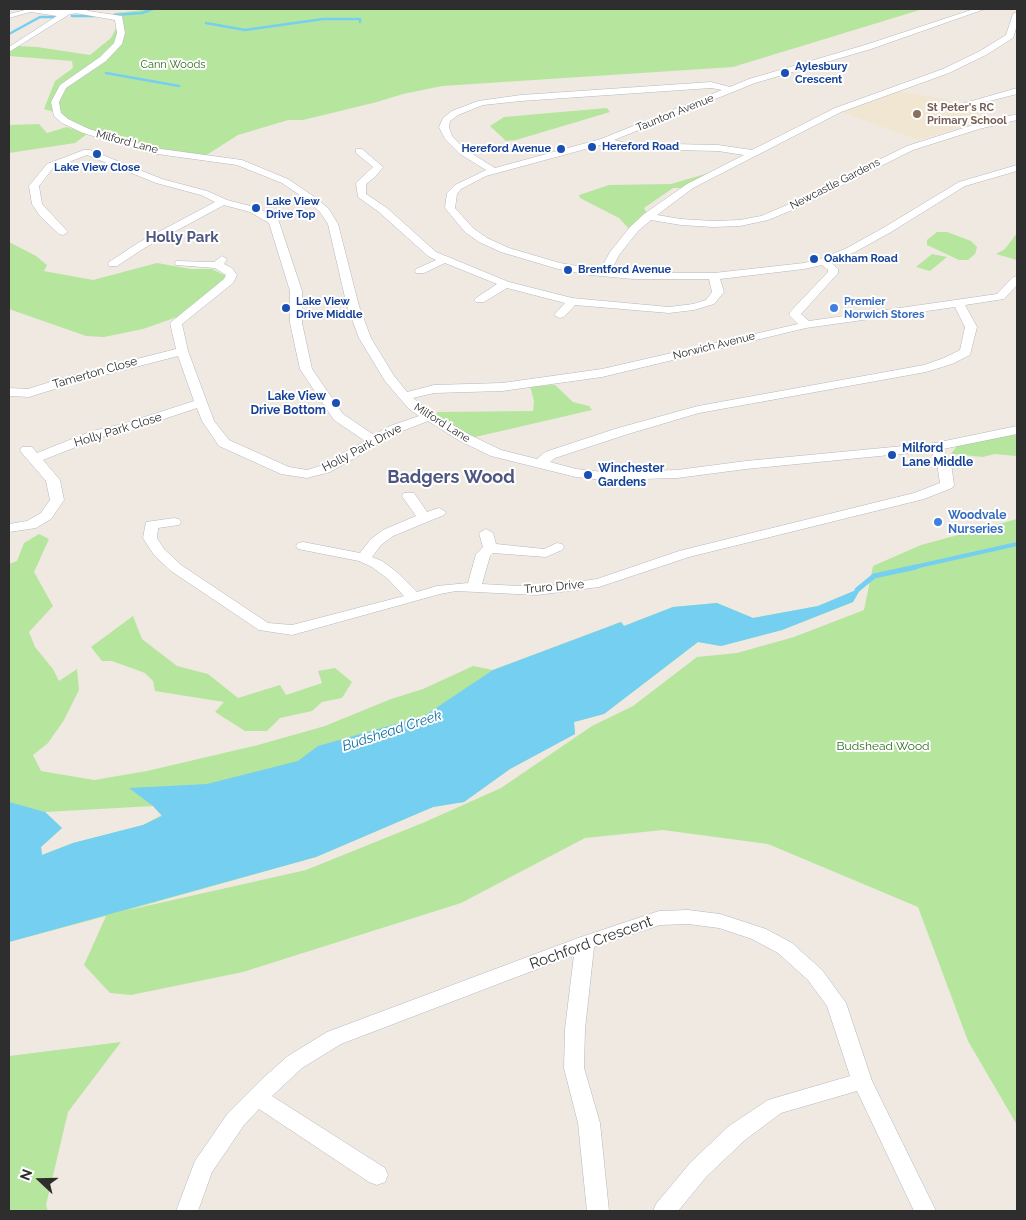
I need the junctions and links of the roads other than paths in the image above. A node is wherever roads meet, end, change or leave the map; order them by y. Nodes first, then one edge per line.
1 (32, 9) edge
2 (981, 9) edge
3 (1016, 9) edge
4 (78, 11) edge
5 (1017, 13) edge
6 (9, 16) edge
7 (9, 50) edge
8 (731, 90) junction
9 (1017, 91) edge
10 (962, 105) dead end
11 (1017, 117) edge
12 (604, 141) junction
13 (359, 151) dead end
14 (752, 154) junction
15 (1017, 168) edge
16 (494, 171) junction
17 (223, 202) junction
18 (648, 216) junction
19 (63, 232) dead end
20 (444, 260) junction
21 (824, 260) junction
22 (180, 263) dead end
23 (113, 264) dead end
24 (420, 271) dead end
25 (604, 273) junction
26 (714, 276) junction
27 (1017, 278) edge
28 (505, 284) junction
29 (480, 300) dead end
30 (572, 301) junction
31 (958, 302) junction
32 (560, 314) dead end
33 (806, 325) junction
34 (182, 351) junction
35 (9, 392) edge
36 (405, 396) junction
37 (201, 403) junction
38 (428, 416) junction
39 (1017, 430) edge
40 (374, 441) junction
41 (935, 447) junction
42 (540, 464) junction
43 (409, 496) dead end
44 (440, 512) dead end
45 (424, 518) junction
46 (174, 522) dead end
47 (9, 528) edge
48 (486, 533) dead end
49 (303, 545) dead end
50 (557, 547) dead end
51 (490, 548) junction
52 (363, 558) junction
53 (474, 588) junction
54 (414, 598) junction
55 (585, 943) junction
56 (862, 1081) junction
57 (257, 1097) junction
58 (377, 1175) dead end
59 (187, 1211) edge
60 (598, 1211) edge
61 (664, 1211) edge
62 (925, 1211) edge

1 - 4 street
1 - 6 street
2 - 8 street, Taunton Avenue
3 - 5 street
4 - 7 street
4 - 36 street, Milford Lane
5 - 14 street
8 - 12 street, Taunton Avenue
8 - 16 street
9 - 10 street
11 - 18 street, Newcastle Gardens
12 - 14 street
12 - 16 street, Taunton Avenue
13 - 20 street
14 - 18 street
15 - 21 street, Taunton Avenue
16 - 25 street, Taunton Avenue
17 - 19 street
17 - 23 street
17 - 40 street
18 - 25 street
20 - 24 street
20 - 28 street
21 - 26 street, Taunton Avenue
21 - 33 street
22 - 34 street, Holly Park Drive
25 - 26 street, Taunton Avenue
26 - 30 street
27 - 31 street, Norwich Avenue
28 - 29 street
28 - 30 street
30 - 32 street
31 - 33 street, Norwich Avenue
31 - 42 street
33 - 36 street, Norwich Avenue
34 - 35 street, Tamerton Close
34 - 37 street, Holly Park Drive
36 - 38 street, Milford Lane
37 - 40 street, Holly Park Drive
37 - 47 street, Holly Park Close
38 - 40 street, Holly Park Drive
38 - 42 street, Milford Lane
39 - 41 street, Milford Lane
41 - 42 street, Milford Lane
41 - 53 street, Truro Drive
43 - 45 street
44 - 45 street
45 - 52 street
46 - 54 street, Truro Drive
48 - 51 street
49 - 52 street
50 - 51 street
51 - 53 street
52 - 54 street
53 - 54 street, Truro Drive
55 - 56 street, Rochford Crescent
55 - 57 street, Rochford Crescent
55 - 60 street
56 - 61 street
56 - 62 street, Rochford Crescent
57 - 58 street
57 - 59 street, Rochford Crescent

